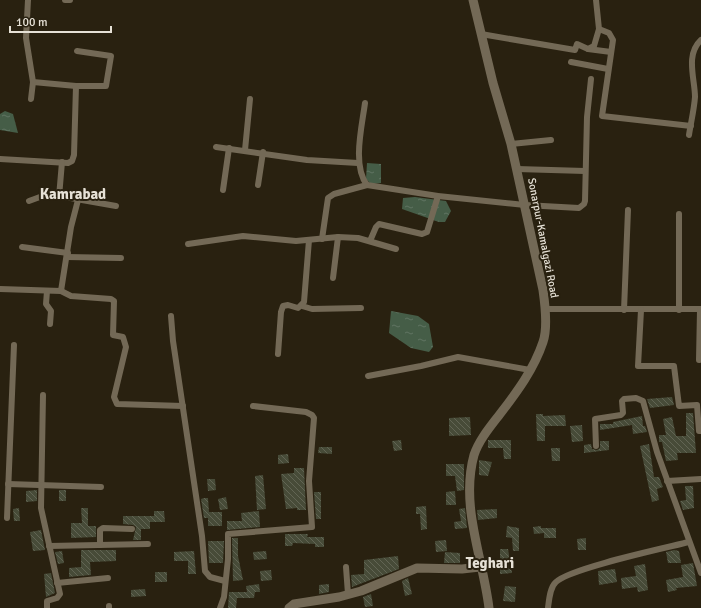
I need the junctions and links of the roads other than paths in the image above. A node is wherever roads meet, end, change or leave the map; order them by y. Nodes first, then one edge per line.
1 (28, 0) edge
2 (65, 0) edge
3 (70, 0) edge
4 (473, 0) edge
5 (596, 0) edge
6 (599, 29) junction
7 (481, 34) junction
8 (701, 40) edge
9 (588, 49) junction
10 (77, 51) dead end
11 (611, 52) junction
12 (571, 62) dead end
13 (608, 69) junction
14 (591, 79) dead end
15 (32, 82) junction
16 (76, 86) junction
17 (31, 99) dead end
18 (250, 99) dead end
19 (365, 103) dead end
20 (691, 126) junction
21 (689, 135) dead end
22 (551, 140) dead end
23 (511, 144) junction
24 (216, 147) dead end
25 (229, 148) junction
26 (245, 150) junction
27 (263, 152) junction
28 (0, 159) edge
29 (62, 162) junction
30 (358, 163) junction
31 (517, 169) junction
32 (585, 171) junction
33 (258, 185) dead end
34 (367, 185) junction
35 (223, 190) dead end
36 (438, 196) junction
37 (59, 197) junction
38 (29, 200) dead end
39 (78, 200) junction
40 (525, 205) junction
41 (116, 206) dead end
42 (628, 210) dead end
43 (679, 214) dead end
44 (338, 237) junction
45 (322, 238) junction
46 (309, 240) junction
47 (370, 241) junction
48 (188, 244) dead end
49 (22, 247) dead end
50 (396, 249) dead end
51 (68, 255) junction
52 (121, 258) dead end
53 (334, 278) dead end
54 (0, 289) edge
55 (47, 291) junction
56 (61, 291) junction
57 (302, 306) junction
58 (361, 308) dead end
59 (545, 309) junction
60 (624, 310) junction
61 (641, 310) junction
62 (679, 310) junction
63 (700, 310) edge
64 (171, 316) dead end
65 (50, 324) dead end
66 (14, 345) dead end
67 (278, 354) dead end
68 (699, 360) dead end
69 (530, 370) junction
70 (368, 376) dead end
71 (43, 394) dead end
72 (183, 406) junction
73 (253, 406) dead end
74 (701, 431) edge
75 (596, 446) dead end
76 (701, 479) edge
77 (667, 481) junction
78 (8, 484) junction
79 (42, 485) junction
80 (101, 487) dead end
81 (7, 518) dead end
82 (132, 529) dead end
83 (689, 542) junction
84 (148, 544) dead end
85 (100, 545) junction
86 (49, 546) junction
87 (346, 567) dead end
88 (480, 567) junction
89 (701, 573) edge
90 (108, 578) dead end
91 (225, 581) junction
92 (57, 582) junction
93 (348, 594) junction
94 (47, 608) edge
95 (220, 608) edge
96 (289, 608) edge
97 (489, 608) edge
98 (548, 608) edge

1 - 15 street
2 - 3 street
4 - 7 main road, Sonarpur-Kamalgazi Road
5 - 6 street
6 - 9 street
6 - 11 street
7 - 9 street
7 - 23 main road, Sonarpur-Kamalgazi Road
8 - 20 street
9 - 11 street
10 - 16 street
11 - 13 street
12 - 13 street
13 - 20 street
14 - 32 street
15 - 16 street
15 - 17 street
16 - 29 street
18 - 26 street
19 - 30 street
20 - 21 street
22 - 23 street
23 - 31 main road, Sonarpur-Kamalgazi Road
24 - 25 street
25 - 26 street
25 - 35 street
26 - 27 street
27 - 30 street
27 - 33 street
28 - 29 street
29 - 37 street
30 - 34 street
31 - 32 street
31 - 40 main road, Sonarpur-Kamalgazi Road
32 - 40 street
34 - 36 street
34 - 45 street
36 - 40 street
36 - 47 street
37 - 38 street
37 - 39 street
39 - 41 street
39 - 51 street
40 - 59 main road, Sonarpur-Kamalgazi Road
42 - 60 street
43 - 62 street
44 - 45 street
44 - 47 street
44 - 53 street
45 - 46 street
46 - 48 street
46 - 57 street
47 - 50 street
49 - 51 street
51 - 52 street
51 - 56 street
54 - 55 street
55 - 56 street
55 - 65 street
56 - 72 street
57 - 58 street
57 - 67 street
59 - 60 street
59 - 69 main road, Sonarpur-Kamalgazi Road
60 - 61 street
61 - 62 street
61 - 74 street
62 - 63 street
63 - 68 street
64 - 72 street
66 - 78 street
69 - 70 street
69 - 88 main road, Sonarpur-Kamalgazi Road
71 - 79 street
72 - 91 street
73 - 91 street
75 - 77 street
76 - 77 street
77 - 83 street
78 - 79 street
78 - 81 street
79 - 80 street
79 - 86 street
82 - 85 street
83 - 89 street
83 - 98 street
84 - 85 street
85 - 86 street
86 - 92 street
87 - 93 street
88 - 93 main road
88 - 97 main road, Sonarpur-Kamalgazi Road
90 - 92 street
91 - 95 street
92 - 94 street
93 - 96 main road

